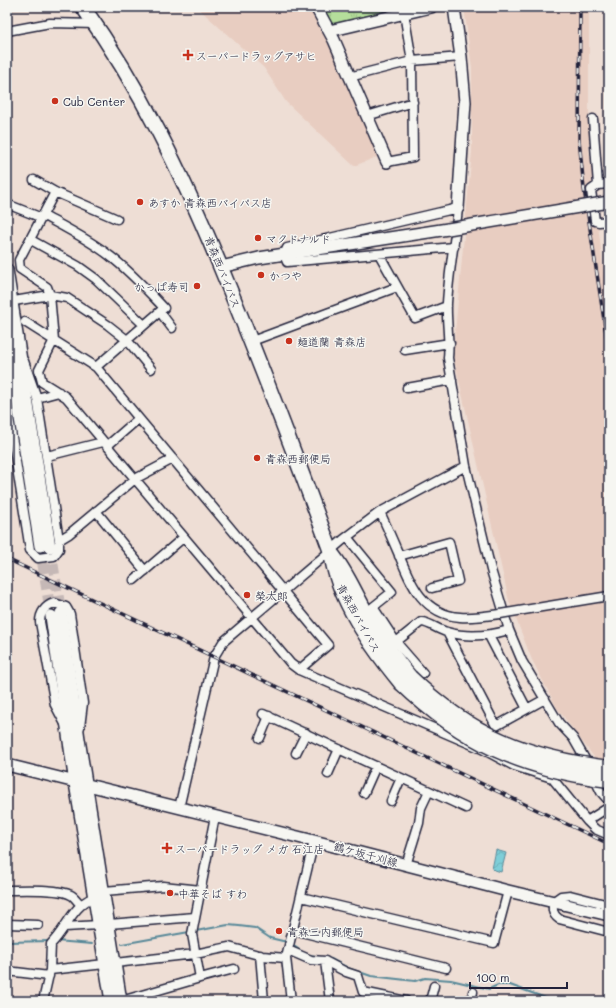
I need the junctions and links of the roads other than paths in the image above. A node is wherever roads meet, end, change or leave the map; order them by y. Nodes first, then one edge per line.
1 (83, 7) edge
2 (316, 7) edge
3 (431, 7) edge
4 (454, 7) edge
5 (404, 10) edge
6 (96, 24) junction
7 (7, 31) edge
8 (329, 31) junction
9 (461, 56) junction
10 (412, 61) junction
11 (349, 77) junction
12 (413, 102) junction
13 (367, 116) junction
14 (593, 119) dead end
15 (387, 162) joint
16 (34, 180) dead end
17 (609, 184) edge
18 (598, 185) junction
19 (55, 192) junction
20 (609, 202) edge
21 (7, 204) edge
22 (458, 208) junction
23 (43, 217) junction
24 (117, 219) dead end
25 (609, 221) edge
26 (31, 240) junction
27 (454, 247) junction
28 (284, 254) junction
29 (379, 254) junction
30 (221, 267) junction
31 (7, 270) edge
32 (397, 287) junction
33 (50, 295) junction
34 (9, 302) edge
35 (447, 306) junction
36 (160, 312) junction
37 (25, 322) dead end
38 (144, 325) junction
39 (172, 328) dead end
40 (7, 335) edge
41 (54, 340) junction
42 (127, 340) junction
43 (252, 341) junction
44 (450, 343) junction
45 (8, 349) edge
46 (405, 350) dead end
47 (20, 352) junction
48 (11, 365) junction
49 (96, 367) junction
50 (151, 369) dead end
51 (452, 380) junction
52 (407, 388) dead end
53 (59, 392) junction
54 (37, 398) junction
55 (7, 404) edge
56 (138, 419) junction
57 (105, 444) junction
58 (47, 456) junction
59 (173, 459) junction
60 (466, 466) junction
61 (135, 480) junction
62 (96, 511) junction
63 (380, 512) junction
64 (184, 537) junction
65 (347, 537) junction
66 (59, 540) junction
67 (331, 552) junction
68 (399, 556) junction
69 (145, 571) junction
70 (134, 580) dead end
71 (432, 588) dead end
72 (284, 590) junction
73 (609, 596) edge
74 (252, 618) junction
75 (509, 630) junction
76 (446, 632) junction
77 (489, 636) junction
78 (396, 642) junction
79 (298, 670) junction
80 (411, 678) junction
81 (545, 699) junction
82 (527, 709) junction
83 (68, 730) junction
84 (306, 733) junction
85 (260, 738) dead end
86 (79, 739) junction
87 (340, 749) junction
88 (296, 753) dead end
89 (7, 765) edge
90 (376, 766) junction
91 (609, 768) edge
92 (328, 774) dead end
93 (401, 778) junction
94 (609, 780) edge
95 (75, 783) junction
96 (88, 786) junction
97 (429, 791) junction
98 (364, 793) dead end
99 (391, 801) dead end
100 (609, 801) edge
101 (609, 807) edge
102 (179, 808) junction
103 (466, 808) dead end
104 (215, 816) junction
105 (587, 821) junction
106 (609, 835) edge
107 (314, 840) junction
108 (406, 865) junction
109 (7, 890) edge
110 (201, 890) junction
111 (508, 892) junction
112 (99, 894) junction
113 (301, 897) junction
114 (554, 901) junction
115 (80, 904) junction
116 (609, 905) edge
117 (609, 914) edge
118 (195, 917) junction
119 (7, 924) edge
120 (38, 925) dead end
121 (104, 925) junction
122 (65, 927) junction
123 (293, 930) junction
124 (609, 932) edge
125 (289, 946) junction
126 (195, 954) junction
127 (260, 955) junction
128 (286, 958) junction
129 (325, 961) junction
130 (110, 964) junction
131 (446, 968) dead end
132 (234, 969) dead end
133 (7, 971) edge
134 (49, 973) junction
135 (200, 978) junction
136 (434, 986) dead end
137 (363, 992) junction
138 (46, 1000) edge
139 (111, 1001) edge
140 (121, 1001) edge
141 (264, 1001) edge
142 (291, 1001) edge
143 (330, 1001) edge
144 (365, 1001) edge
145 (406, 1001) edge
146 (430, 1001) edge

1 - 6 highway, 青森西バイパス
2 - 8 street
3 - 5 street
4 - 9 street
5 - 8 street
5 - 10 street
6 - 7 street
6 - 30 highway, 青森西バイパス
8 - 11 street
9 - 10 street
9 - 22 street
10 - 11 street
10 - 12 street
11 - 13 street
12 - 13 street
12 - 15 street
13 - 15 street
14 - 18 street
16 - 19 street
17 - 18 street
18 - 25 street
19 - 23 street
19 - 24 street
20 - 28 street, bridge
21 - 23 street
22 - 27 street
22 - 28 street
23 - 26 street
23 - 36 street
26 - 33 street
26 - 38 street
27 - 29 street
27 - 35 street
28 - 29 street
28 - 30 street
29 - 32 street
30 - 43 highway, 青森西バイパス
31 - 34 street
32 - 35 street
32 - 43 street
33 - 34 street
33 - 41 street
33 - 42 street
34 - 47 street
35 - 44 street
36 - 38 street
36 - 39 street
37 - 41 street
38 - 42 street
40 - 45 street
41 - 49 street
41 - 53 street
42 - 49 street
42 - 50 street
43 - 67 highway, 青森西バイパス
44 - 46 street
44 - 51 street
45 - 48 street
47 - 48 street
47 - 54 street
48 - 55 street
49 - 56 street
51 - 52 street
51 - 60 street
53 - 54 street
53 - 57 street
54 - 58 street
55 - 66 street
56 - 57 street
56 - 59 street
57 - 58 street
57 - 61 street
58 - 66 street
59 - 61 street
59 - 72 street
60 - 63 street
60 - 75 street
61 - 62 street
61 - 64 street
62 - 66 street
62 - 69 street
63 - 65 street
63 - 68 street
64 - 69 street
64 - 74 street
65 - 67 street
65 - 78 street
67 - 72 street
67 - 80 highway, 青森西バイパス
68 - 71 street
68 - 73 street, bridge
69 - 70 street
72 - 74 street
72 - 79 street
74 - 79 street
74 - 102 street
75 - 77 street
75 - 81 street
76 - 77 street
76 - 78 street
76 - 82 street
77 - 82 street
78 - 80 street
79 - 105 street
80 - 91 highway, 青森西バイパス, bridge
80 - 94 highway, 青森西バイパス, bridge
81 - 82 street
81 - 100 street
83 - 86 street
83 - 86 street
83 - 95 street
84 - 85 street
84 - 87 street
84 - 88 street
86 - 96 street
87 - 90 street
87 - 92 street
89 - 95 street, 鶴ケ坂千刈線
90 - 93 street
90 - 98 street
93 - 97 street
93 - 99 street
95 - 96 street, 鶴ケ坂千刈線
95 - 112 street
96 - 102 street, 鶴ケ坂千刈線
96 - 112 street
97 - 103 street
97 - 108 street
101 - 105 street
102 - 104 street, 鶴ケ坂千刈線
104 - 107 street, 鶴ケ坂千刈線
104 - 110 street
105 - 106 street
107 - 108 street, 鶴ケ坂千刈線
107 - 113 street
108 - 111 street, 鶴ケ坂千刈線
109 - 115 street
110 - 112 street
110 - 118 street
111 - 113 street
111 - 114 street, 鶴ケ坂千刈線
112 - 115 street
112 - 121 street
113 - 123 street
114 - 116 street
114 - 117 street, 鶴ケ坂千刈線
114 - 124 street
115 - 122 street
118 - 121 street
118 - 126 street
119 - 120 street
121 - 122 street
121 - 130 street
122 - 134 street
123 - 125 street
123 - 131 street
125 - 128 street
125 - 129 street
126 - 127 street
126 - 130 street
126 - 135 street
127 - 128 street
127 - 141 street
128 - 142 street
129 - 137 street
129 - 143 street
130 - 134 street
130 - 139 street
130 - 140 street
132 - 135 street
133 - 134 street
134 - 138 street
135 - 140 street
136 - 146 street
137 - 144 street
137 - 145 street

